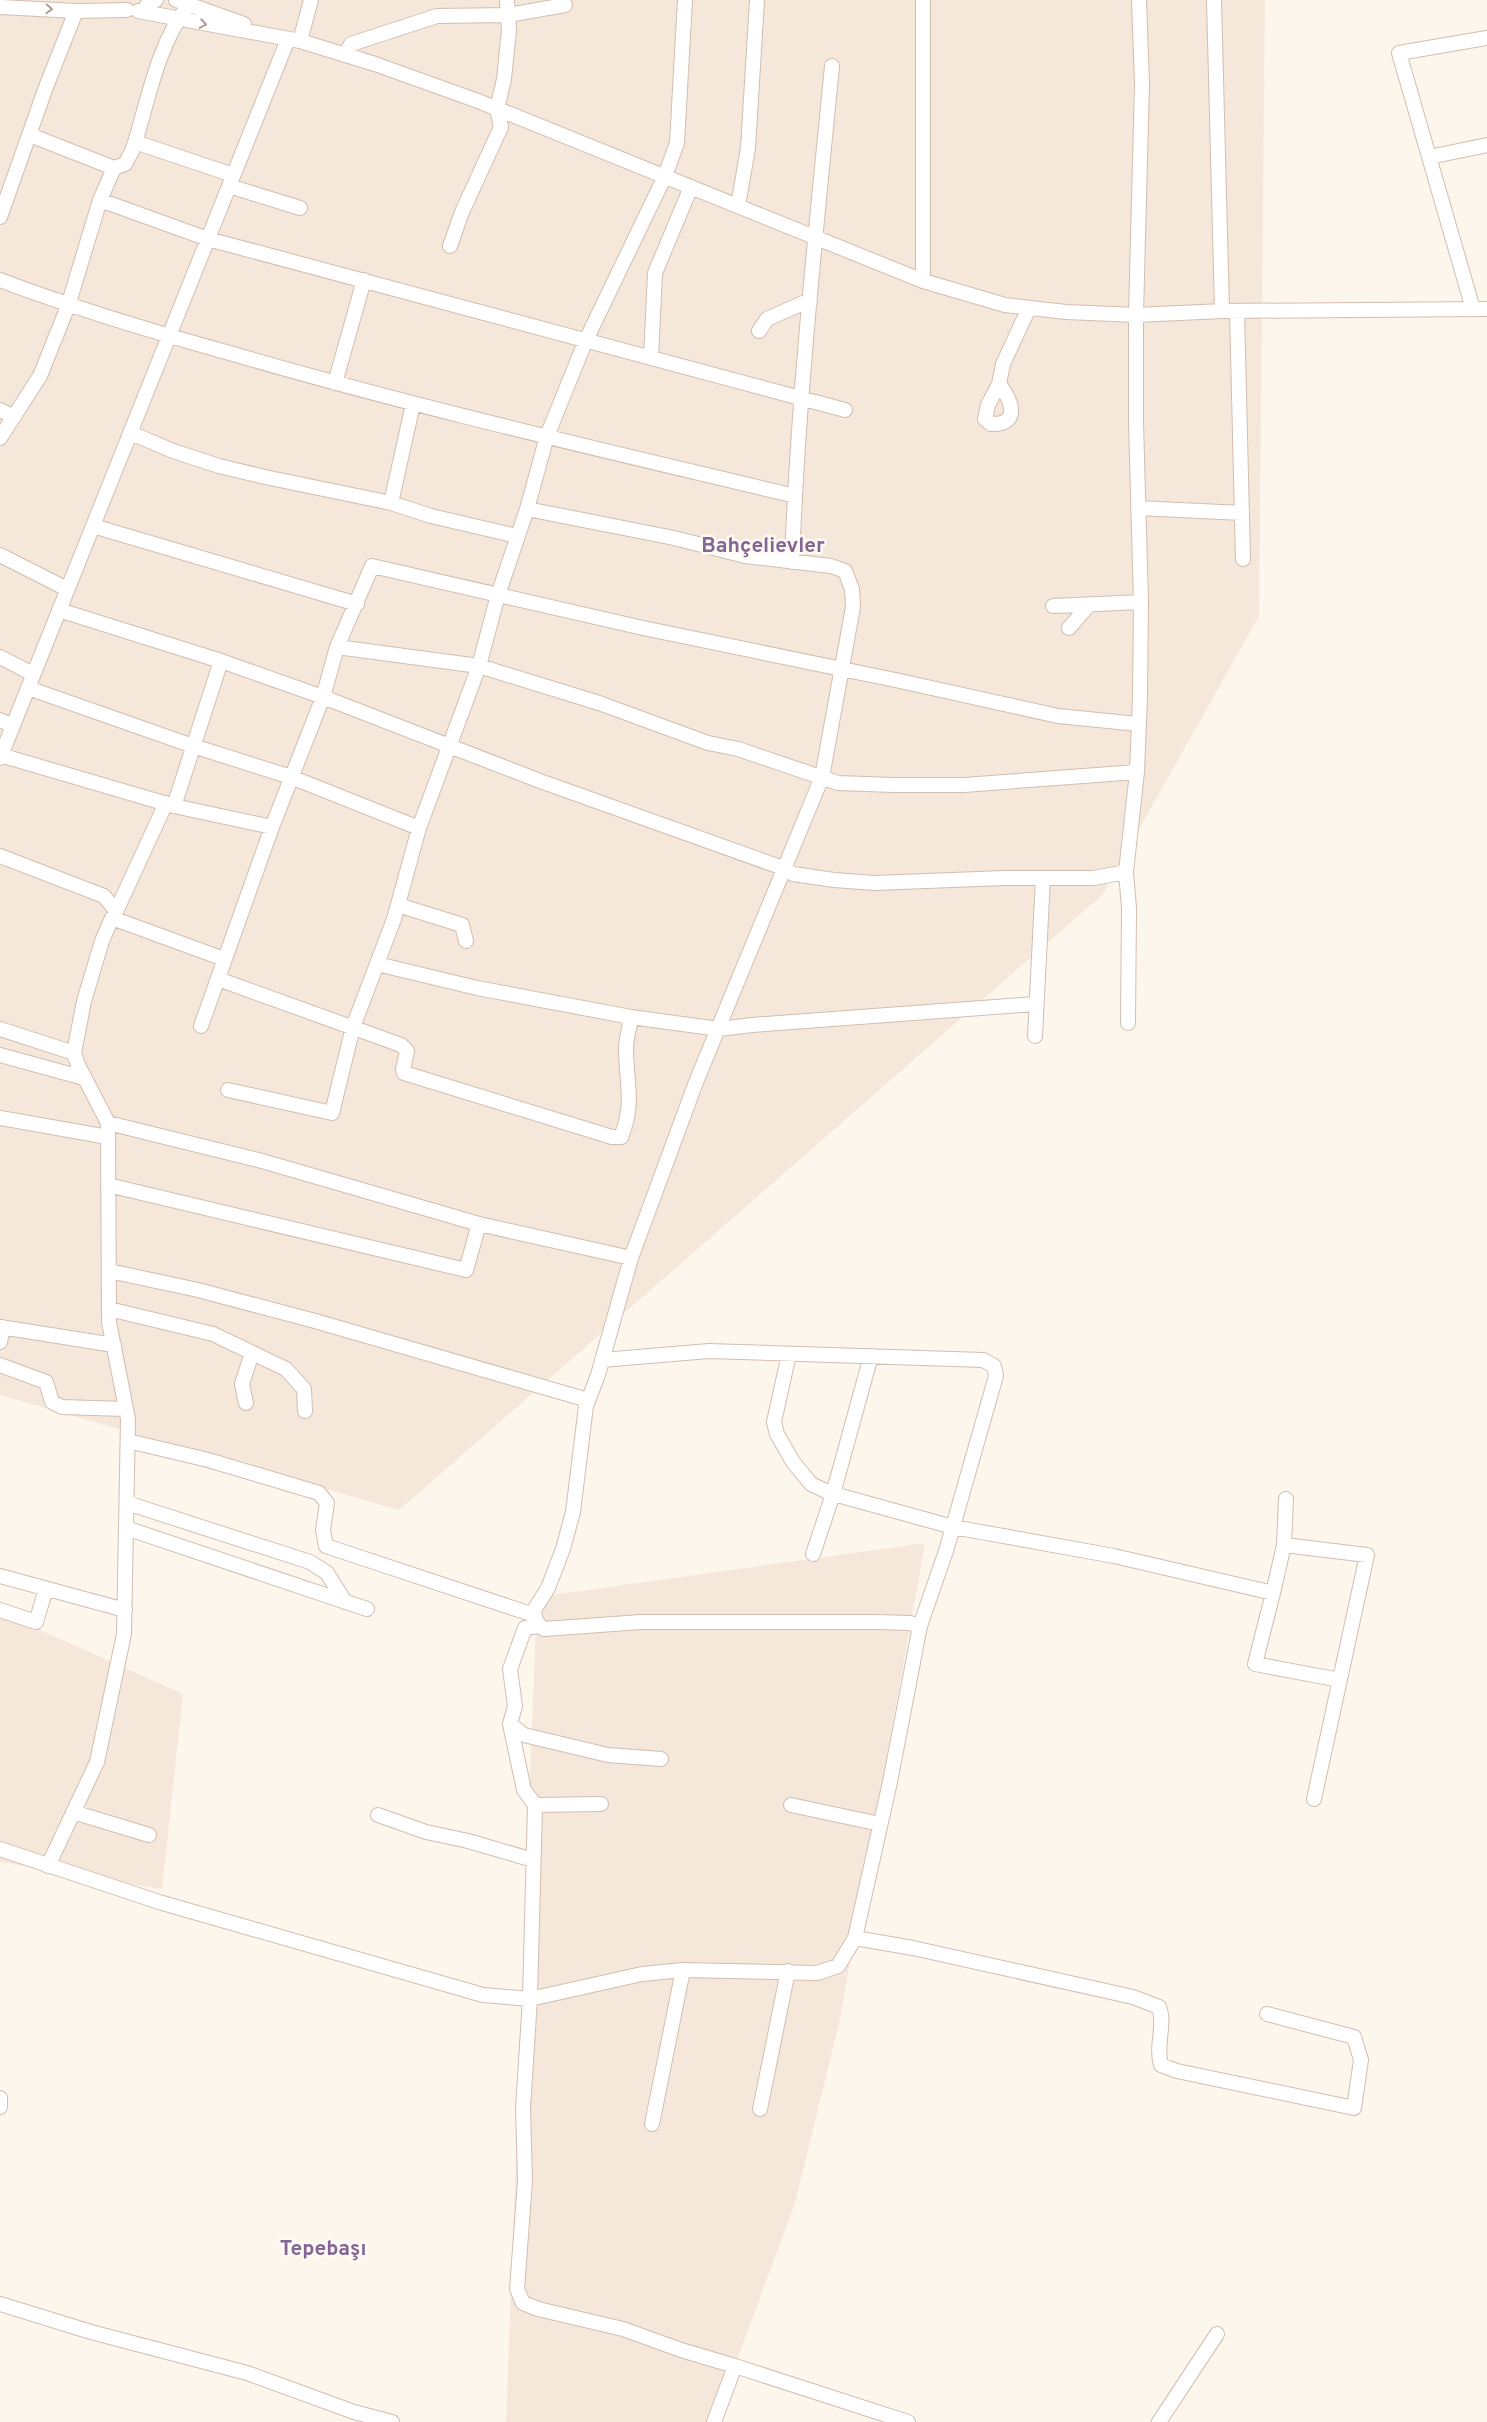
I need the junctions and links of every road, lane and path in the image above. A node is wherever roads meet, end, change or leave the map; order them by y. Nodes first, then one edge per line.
1 (311, 0) edge
2 (507, 0) edge
3 (685, 0) edge
4 (757, 0) edge
5 (923, 0) edge
6 (1139, 0) edge
7 (1214, 0) edge
8 (182, 3) edge
9 (139, 4) edge
10 (565, 5) dead end
11 (0, 7) edge
12 (76, 10) junction
13 (508, 15) junction
14 (177, 20) junction
15 (1487, 38) edge
16 (294, 40) junction
17 (346, 55) junction
18 (832, 66) dead end
19 (497, 109) junction
20 (30, 136) junction
21 (135, 142) junction
22 (1487, 145) edge
23 (1429, 157) junction
24 (114, 168) junction
25 (665, 176) junction
26 (231, 180) junction
27 (691, 187) junction
28 (100, 200) junction
29 (738, 206) junction
30 (300, 208) dead end
31 (0, 217) edge
32 (815, 238) junction
33 (208, 239) junction
34 (450, 246) dead end
35 (0, 280) edge
36 (364, 280) junction
37 (923, 281) junction
38 (810, 300) junction
39 (68, 306) junction
40 (1029, 308) junction
41 (1480, 309) edge
42 (1222, 311) junction
43 (1237, 311) junction
44 (1136, 315) junction
45 (759, 331) dead end
46 (170, 336) junction
47 (586, 340) junction
48 (652, 358) junction
49 (335, 383) junction
50 (999, 384) dead end
51 (802, 398) junction
52 (413, 404) junction
53 (0, 410) edge
54 (845, 410) dead end
55 (14, 417) junction
56 (131, 433) junction
57 (547, 436) junction
58 (0, 438) edge
59 (795, 496) junction
60 (391, 503) junction
61 (1138, 508) junction
62 (527, 509) junction
63 (1242, 513) junction
64 (93, 526) junction
65 (517, 536) junction
66 (0, 555) edge
67 (1243, 559) dead end
68 (792, 562) junction
69 (67, 589) junction
70 (498, 595) junction
71 (1141, 602) junction
72 (357, 604) junction
73 (1053, 606) dead end
74 (1088, 606) junction
75 (59, 610) junction
76 (1069, 628) dead end
77 (337, 647) junction
78 (0, 657) edge
79 (221, 661) junction
80 (479, 666) junction
81 (843, 670) junction
82 (31, 681) junction
83 (323, 697) junction
84 (6, 723) edge
85 (1138, 724) junction
86 (193, 746) junction
87 (450, 747) junction
88 (0, 756) edge
89 (1137, 772) junction
90 (291, 777) junction
91 (822, 777) junction
92 (170, 805) junction
93 (272, 827) junction
94 (419, 828) junction
95 (0, 856) edge
96 (786, 869) junction
97 (1126, 872) junction
98 (1043, 878) junction
99 (398, 905) junction
100 (114, 915) junction
101 (466, 941) dead end
102 (224, 959) junction
103 (377, 964) junction
104 (218, 979) junction
105 (1035, 1004) junction
106 (631, 1017) junction
107 (1128, 1023) dead end
108 (201, 1026) dead end
109 (353, 1027) junction
110 (718, 1029) junction
111 (0, 1030) edge
112 (1035, 1036) dead end
113 (74, 1053) junction
114 (0, 1055) edge
115 (84, 1078) junction
116 (228, 1090) dead end
117 (0, 1118) edge
118 (108, 1130) junction
119 (108, 1185) junction
120 (479, 1224) junction
121 (631, 1258) junction
122 (109, 1271) junction
123 (109, 1309) junction
124 (2, 1327) edge
125 (0, 1342) edge
126 (114, 1345) junction
127 (252, 1353) junction
128 (789, 1354) junction
129 (871, 1356) junction
130 (602, 1360) junction
131 (0, 1365) edge
132 (588, 1400) junction
133 (246, 1403) dead end
134 (126, 1409) junction
135 (305, 1411) dead end
136 (128, 1441) junction
137 (833, 1494) junction
138 (1286, 1499) dead end
139 (127, 1503) junction
140 (953, 1527) junction
141 (126, 1528) junction
142 (1284, 1545) junction
143 (813, 1554) dead end
144 (0, 1576) edge
145 (46, 1588) junction
146 (1273, 1593) junction
147 (344, 1602) junction
148 (366, 1609) dead end
149 (0, 1610) edge
150 (124, 1610) junction
151 (537, 1620) junction
152 (920, 1626) junction
153 (1340, 1680) junction
154 (510, 1724) junction
155 (661, 1759) dead end
156 (1314, 1799) dead end
157 (601, 1804) dead end
158 (535, 1805) junction
159 (791, 1805) dead end
160 (73, 1812) junction
161 (378, 1815) dead end
162 (880, 1824) junction
163 (149, 1835) dead end
164 (0, 1849) edge
165 (533, 1860) junction
166 (48, 1866) junction
167 (855, 1938) junction
168 (683, 1970) junction
169 (788, 1972) junction
170 (530, 1999) junction
171 (1268, 2014) dead end
172 (0, 2098) edge
173 (0, 2107) edge
174 (760, 2110) dead end
175 (652, 2124) dead end
176 (0, 2304) edge
177 (1217, 2334) dead end
178 (735, 2366) junction
179 (889, 2419) edge
180 (392, 2422) edge
181 (714, 2422) edge
182 (908, 2422) edge
183 (1159, 2422) edge

1 - 16 street
2 - 13 street
3 - 25 street
4 - 29 street
5 - 37 street
6 - 44 street
7 - 42 street
8 - 14 street
8 - 16 street
9 - 12 street
9 - 14 street
10 - 13 street
11 -> 12 street
12 - 20 street
13 - 17 street
13 - 19 street
14 -> 16 street
14 - 21 street
15 - 23 street
16 - 17 street
16 - 26 street
17 - 19 street
18 - 32 street
19 - 25 street
19 - 34 street
20 - 24 street
20 - 31 street
21 - 24 street
21 - 26 street
22 - 23 street
23 - 41 street
24 - 28 street
25 - 27 street
25 - 47 street
26 - 30 street
26 - 33 street
27 - 29 street
27 - 48 street
28 - 33 street
28 - 39 street
29 - 32 street
32 - 37 street
32 - 38 street
33 - 36 street
33 - 46 street
35 - 39 street
36 - 47 street
36 - 49 street
37 - 40 street
38 - 45 street
38 - 51 street
39 - 46 street
39 - 55 street
40 - 44 street
40 - 50 street
41 - 43 street
42 - 43 street
42 - 44 street
43 - 63 street
44 - 61 street
46 - 49 street
46 - 56 street
47 - 48 street
47 - 57 street
48 - 51 street
49 - 52 street
51 - 54 street
51 - 59 street
52 - 57 street
52 - 60 street
53 - 55 street
55 - 58 street
56 - 60 street
56 - 64 street
57 - 59 street
57 - 62 street
59 - 68 street
60 - 65 street
61 - 63 street
61 - 71 street
62 - 65 street
62 - 68 street
63 - 67 street
64 - 69 street
64 - 72 street
65 - 70 street
66 - 69 street
68 - 81 street
69 - 75 street
70 - 72 street
70 - 80 street
70 - 81 street
71 - 74 street
71 - 85 street
72 - 77 street
73 - 74 street
74 - 76 street
75 - 79 street
75 - 82 street
77 - 80 street
77 - 83 street
78 - 82 street
79 - 83 street
79 - 86 street
80 - 87 street
80 - 91 street
81 - 85 street
81 - 91 street
82 - 84 street
82 - 86 street
83 - 87 street
83 - 90 street
84 - 88 street
85 - 89 street
86 - 90 street
86 - 92 street
87 - 94 street
87 - 96 street
88 - 92 street
89 - 91 street
89 - 97 street
90 - 93 street
90 - 94 street
91 - 96 street
92 - 93 street
92 - 100 street
93 - 102 street
94 - 99 street
95 - 100 street
96 - 98 street
96 - 110 street
97 - 98 street
97 - 107 street
98 - 105 street
99 - 101 street
99 - 103 street
100 - 102 street
100 - 113 street
102 - 104 street
103 - 106 street
103 - 109 street
104 - 108 street
104 - 109 street
105 - 110 street
105 - 112 street
106 - 109 street
106 - 110 street
109 - 116 street
110 - 121 street
111 - 113 street
113 - 115 street
114 - 115 street
115 - 118 street
117 - 118 street
118 - 119 street
118 - 120 street
119 - 120 street
119 - 122 street
120 - 121 street
121 - 130 street
122 - 123 street
122 - 132 street
123 - 126 street
123 - 127 street
124 - 125 street
124 - 126 street
126 - 134 street
127 - 133 street
127 - 135 street
128 - 129 street
128 - 130 street
128 - 137 street
129 - 137 street
129 - 140 street
130 - 132 street
131 - 134 street
132 - 151 street
134 - 136 street
136 - 139 street
136 - 151 street
137 - 140 street
137 - 143 street
138 - 142 street
139 - 141 street
139 - 147 street
140 - 146 street
140 - 152 street
141 - 147 street
141 - 150 street
142 - 146 street
142 - 153 street
144 - 145 street
145 - 149 street
145 - 150 street
146 - 153 street
147 - 148 street
150 - 160 street
151 - 152 street
151 - 154 street
152 - 162 street
153 - 156 street
154 - 155 street
154 - 158 street
157 - 158 street
158 - 165 street
159 - 162 street
160 - 163 street
160 - 166 street
161 - 165 street
162 - 167 street
164 - 166 street
165 - 170 street
166 - 170 street
167 - 169 street
167 - 171 street
168 - 169 street
168 - 170 street
168 - 175 street
169 - 174 street
170 - 178 street
172 - 173 street
176 - 180 street
177 - 183 street
178 - 179 street
178 - 181 street
179 - 182 street

